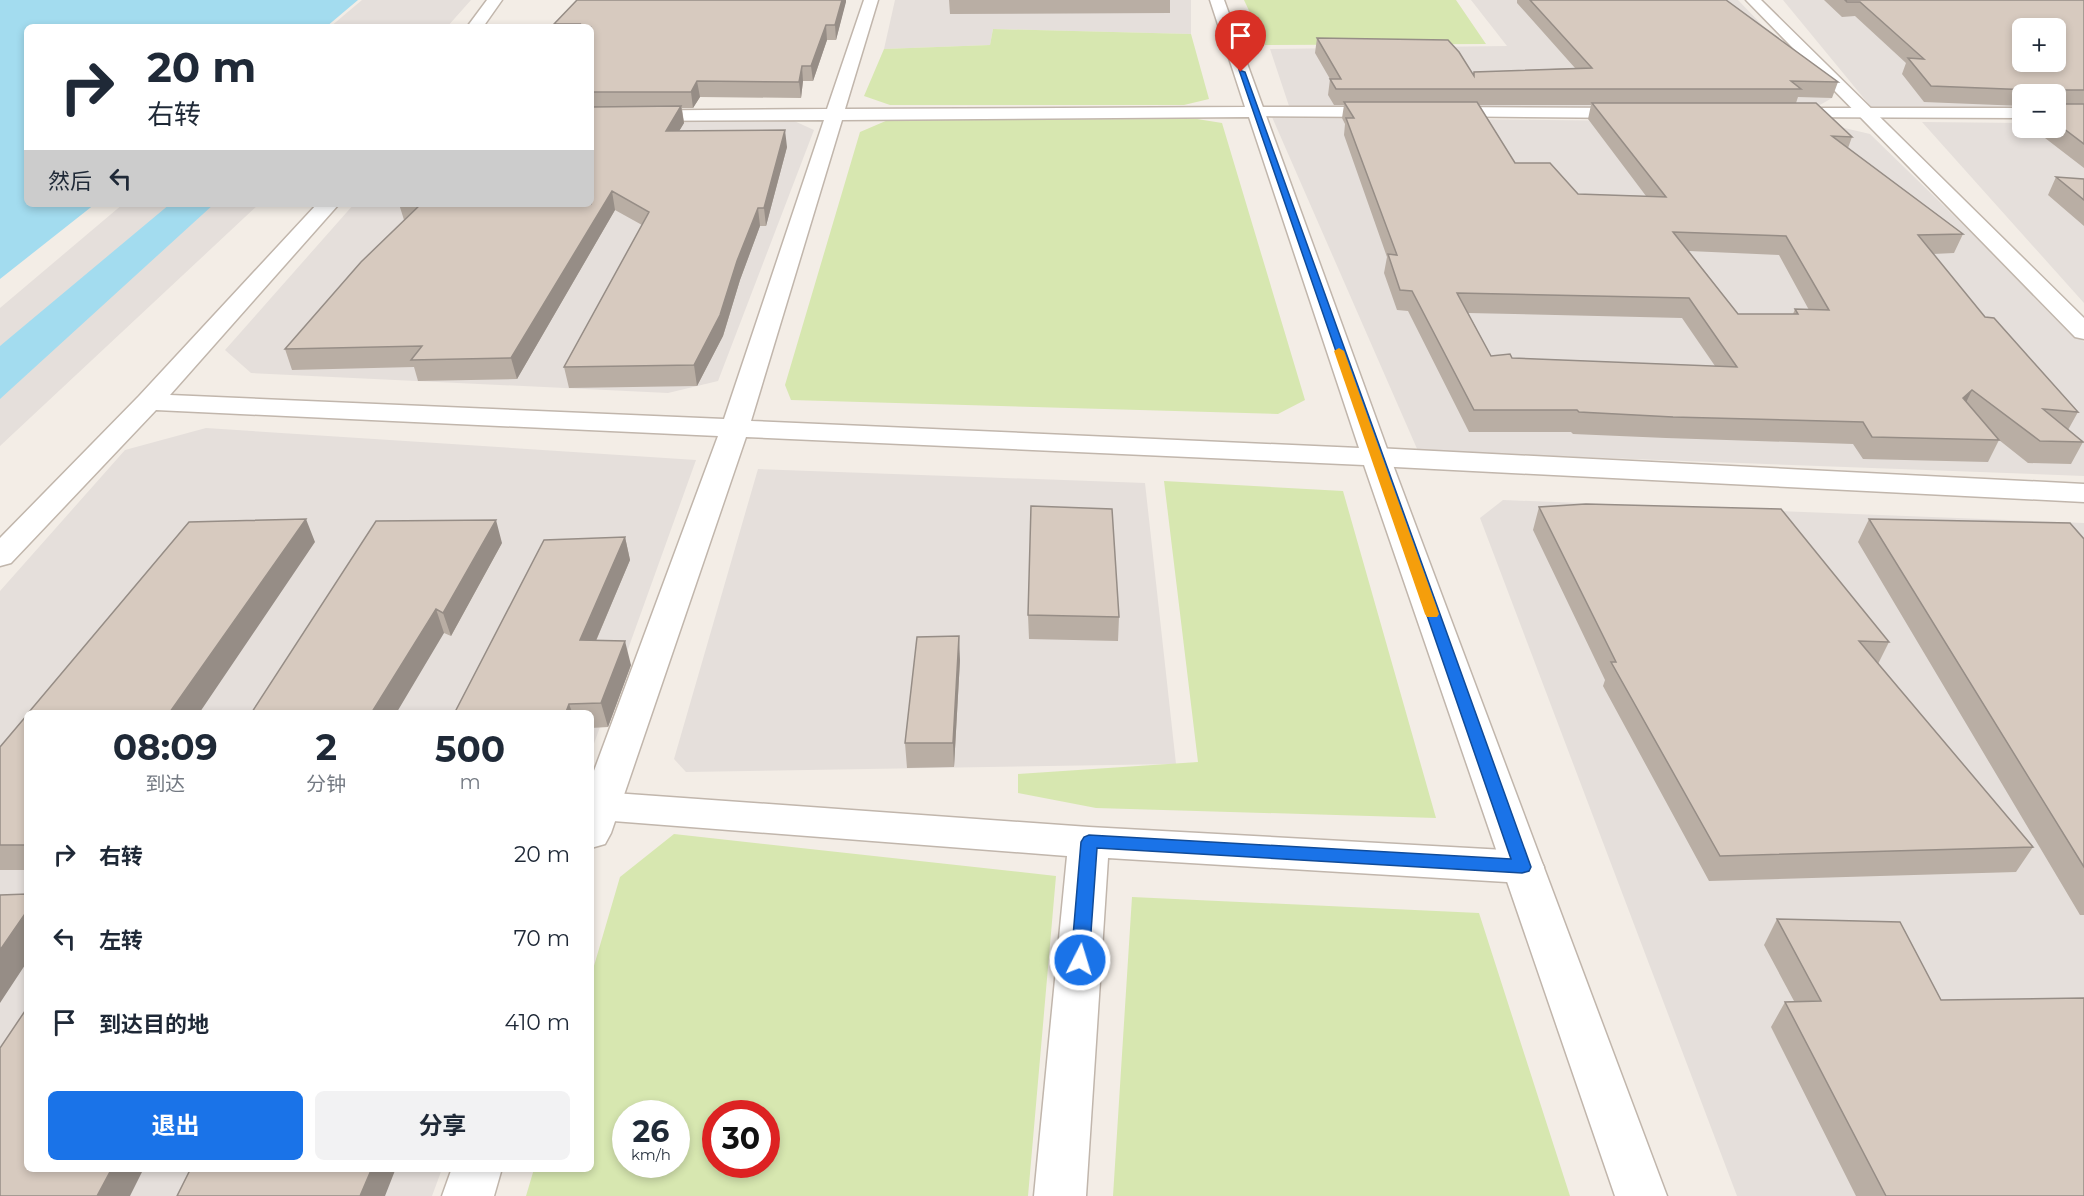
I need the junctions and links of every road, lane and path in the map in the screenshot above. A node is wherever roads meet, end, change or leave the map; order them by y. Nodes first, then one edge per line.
1 (495, 0) edge
2 (871, 0) edge
3 (1217, 0) edge
4 (1753, 0) edge
5 (477, 24) edge
6 (1255, 112) junction
7 (1650, 113) edge
8 (1757, 113) edge
9 (1865, 113) junction
10 (2012, 113) edge
11 (834, 114) junction
12 (594, 116) edge
13 (326, 207) edge
14 (2084, 332) edge
15 (149, 402) junction
16 (735, 428) junction
17 (1376, 457) junction
18 (2084, 493) edge
19 (0, 556) edge
20 (596, 820) edge
21 (1089, 842) junction
22 (1522, 867) junction
23 (476, 1172) edge
24 (468, 1196) edge
25 (1060, 1196) edge
26 (1641, 1196) edge

1 - 5 street
2 - 11 street
3 - 6 street
4 - 9 street
6 - 7 street
6 - 11 street
6 - 17 street
8 - 9 street
9 - 10 street
9 - 14 street
11 - 12 street
11 - 16 street
13 - 15 street
15 - 16 street
15 - 19 street
16 - 17 street
16 - 20 street
17 - 18 street
17 - 22 street
20 - 21 street
21 - 22 street
21 - 25 street
22 - 26 street
23 - 24 street

